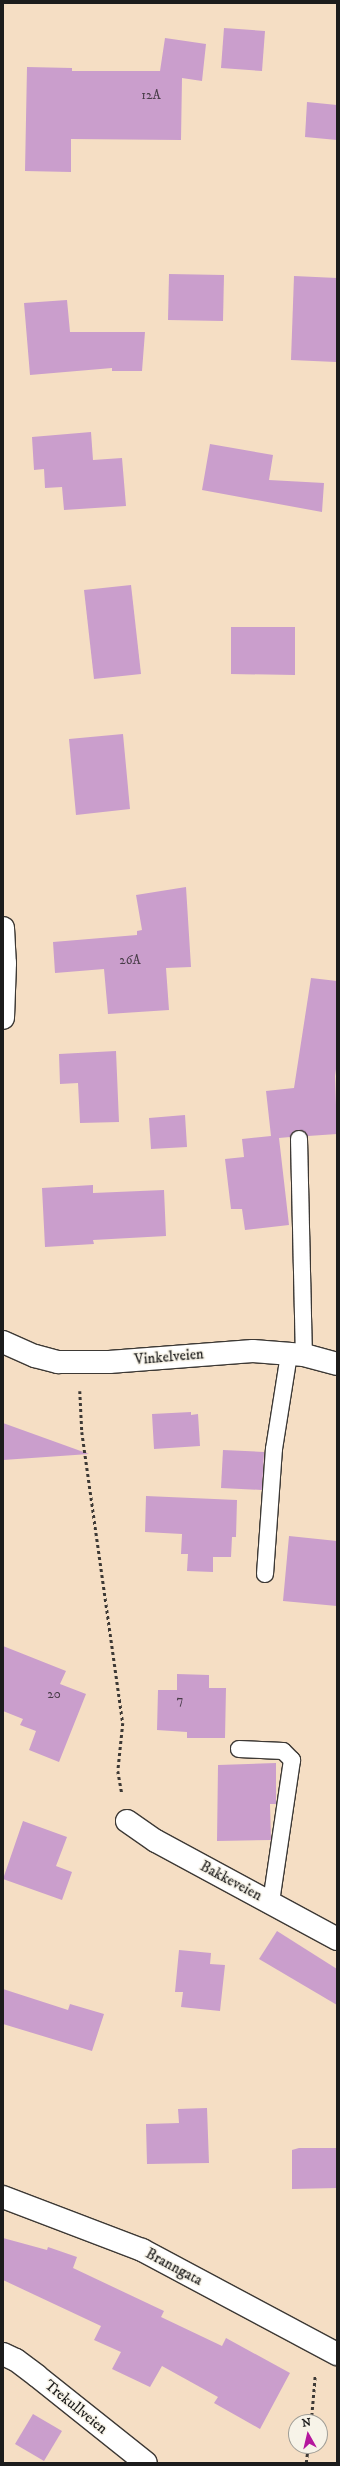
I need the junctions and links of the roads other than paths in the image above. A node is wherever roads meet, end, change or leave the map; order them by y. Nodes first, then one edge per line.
1 (3, 928) edge
2 (3, 1007) edge
3 (299, 1139) dead end
4 (3, 1342) edge
5 (297, 1355) junction
6 (337, 1364) edge
7 (265, 1574) dead end
8 (239, 1749) dead end
9 (127, 1821) road end
10 (272, 1902) junction
11 (337, 1939) edge
12 (3, 2197) edge
13 (330, 2350) edge
14 (3, 2354) edge
15 (146, 2463) edge

1 - 2 street
3 - 5 lane
4 - 5 street, Vinkelveien
5 - 6 street, Vinkelveien
5 - 7 lane
8 - 10 lane
9 - 10 street, Bakkeveien
10 - 11 street, Bakkeveien
12 - 13 street, Branngata
14 - 15 street, Trekullveien

